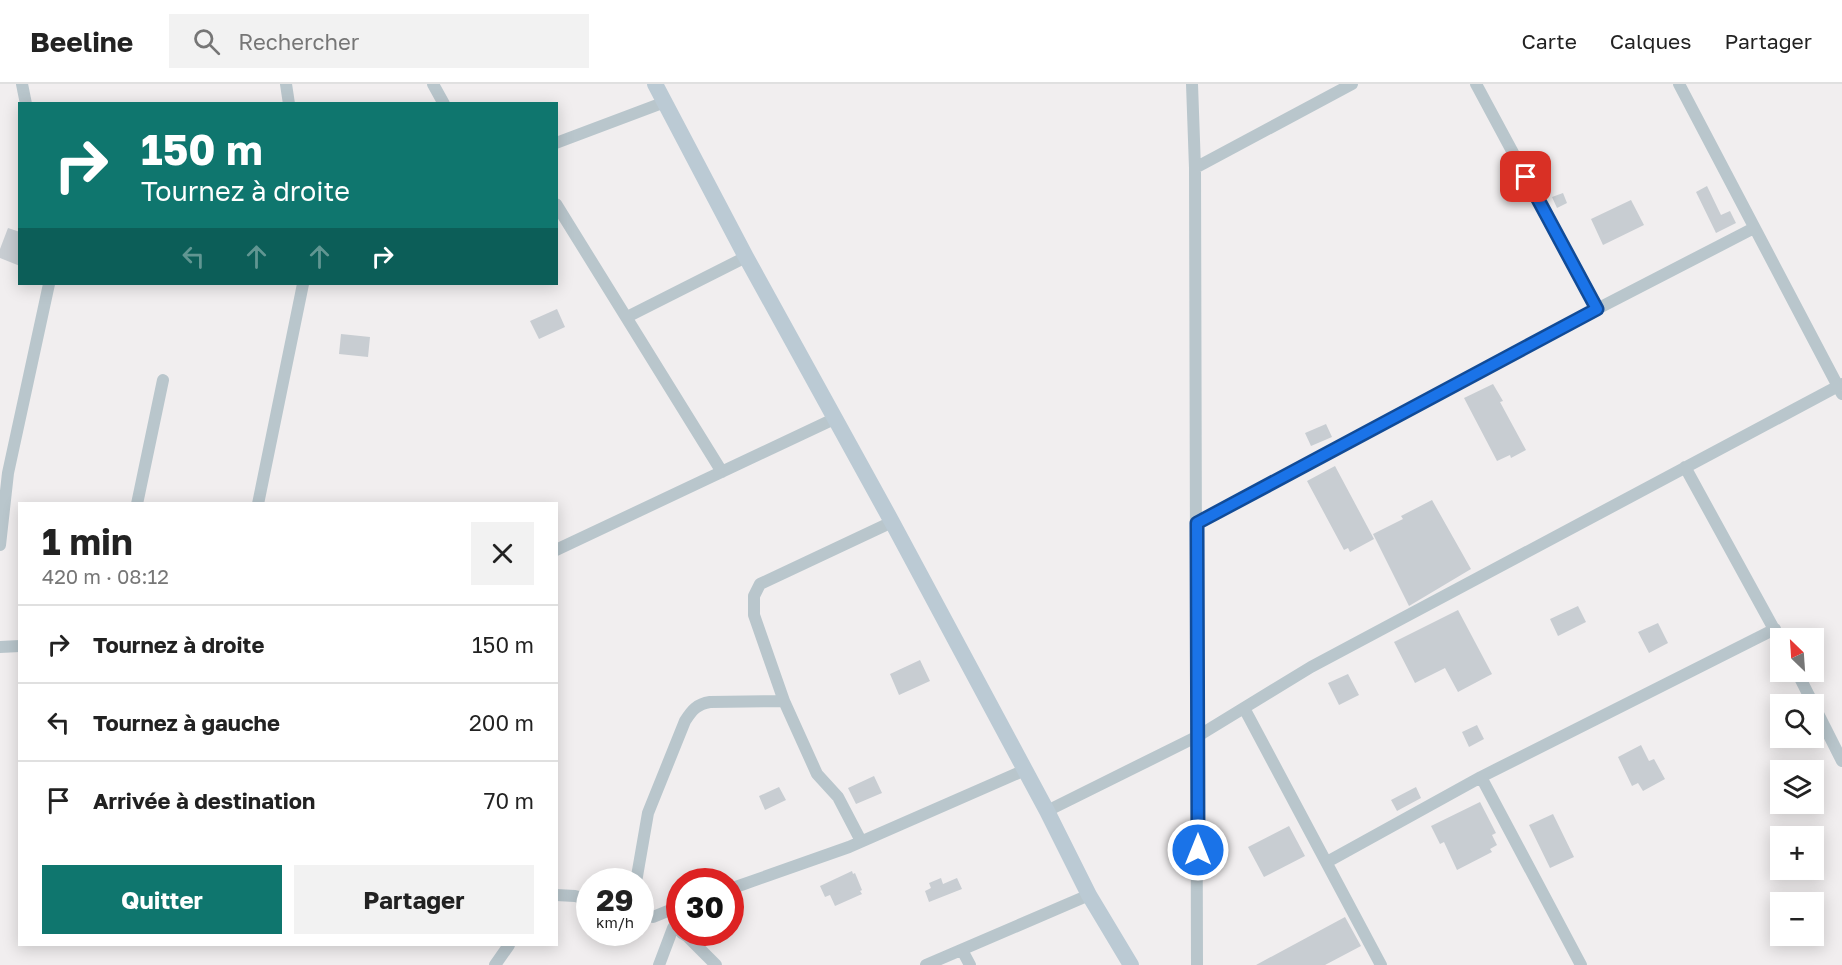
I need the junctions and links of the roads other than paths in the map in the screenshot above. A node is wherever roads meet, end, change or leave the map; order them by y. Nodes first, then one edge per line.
1 (22, 84) edge
2 (286, 84) edge
3 (433, 84) edge
4 (655, 84) edge
5 (1192, 84) edge
6 (1352, 84) edge
7 (1476, 84) edge
8 (1679, 84) edge
9 (26, 102) edge
10 (289, 102) edge
11 (443, 102) edge
12 (665, 102) junction
13 (558, 142) edge
14 (1196, 168) junction
15 (558, 207) edge
16 (1754, 228) junction
17 (746, 257) junction
18 (49, 285) edge
19 (303, 285) edge
20 (1597, 309) junction
21 (627, 317) junction
22 (162, 380) dead end
23 (1841, 388) edge
24 (836, 418) junction
25 (1685, 467) junction
26 (4, 472) edge
27 (722, 472) junction
28 (136, 502) edge
29 (258, 502) edge
30 (892, 522) junction
31 (1197, 523) junction
32 (0, 545) edge
33 (558, 549) edge
34 (1775, 628) edge
35 (1770, 638) edge
36 (18, 646) edge
37 (0, 647) edge
38 (1802, 682) edge
39 (784, 701) junction
40 (1244, 708) junction
41 (1198, 736) junction
42 (1842, 760) edge
43 (1025, 770) junction
44 (1481, 777) junction
45 (1047, 811) junction
46 (861, 841) junction
47 (1327, 862) junction
48 (638, 868) edge
49 (744, 884) edge
50 (558, 895) edge
51 (1089, 895) junction
52 (576, 896) edge
53 (508, 946) edge
54 (670, 946) edge
55 (695, 946) edge
56 (962, 950) junction
57 (495, 965) edge
58 (659, 965) edge
59 (716, 965) edge
60 (926, 965) edge
61 (970, 965) edge
62 (1131, 965) edge
63 (1197, 965) edge
64 (1382, 965) edge
65 (1581, 965) edge

1 - 9 street
2 - 10 street
3 - 11 street
4 - 12 street
5 - 14 street
6 - 14 street
7 - 20 street
8 - 16 street
12 - 13 street
12 - 17 street
14 - 31 street
15 - 21 street
16 - 20 street
16 - 23 street
17 - 21 street
17 - 24 street
18 - 26 street
19 - 29 street
20 - 31 street
21 - 27 street
22 - 28 street
23 - 25 street
24 - 27 street
24 - 30 street
25 - 34 street
25 - 40 street
26 - 32 street
27 - 33 street
30 - 39 street
30 - 43 street
31 - 41 street
35 - 44 street
36 - 37 street
38 - 42 street
39 - 46 street
39 - 48 street
40 - 41 street
40 - 47 street
41 - 45 street
41 - 63 street
43 - 45 street
43 - 46 street
44 - 47 street
44 - 65 street
45 - 51 street
46 - 49 street
47 - 64 street
50 - 52 street
51 - 56 street
51 - 62 street
53 - 57 street
54 - 58 street
55 - 59 street
56 - 60 street
56 - 61 street

